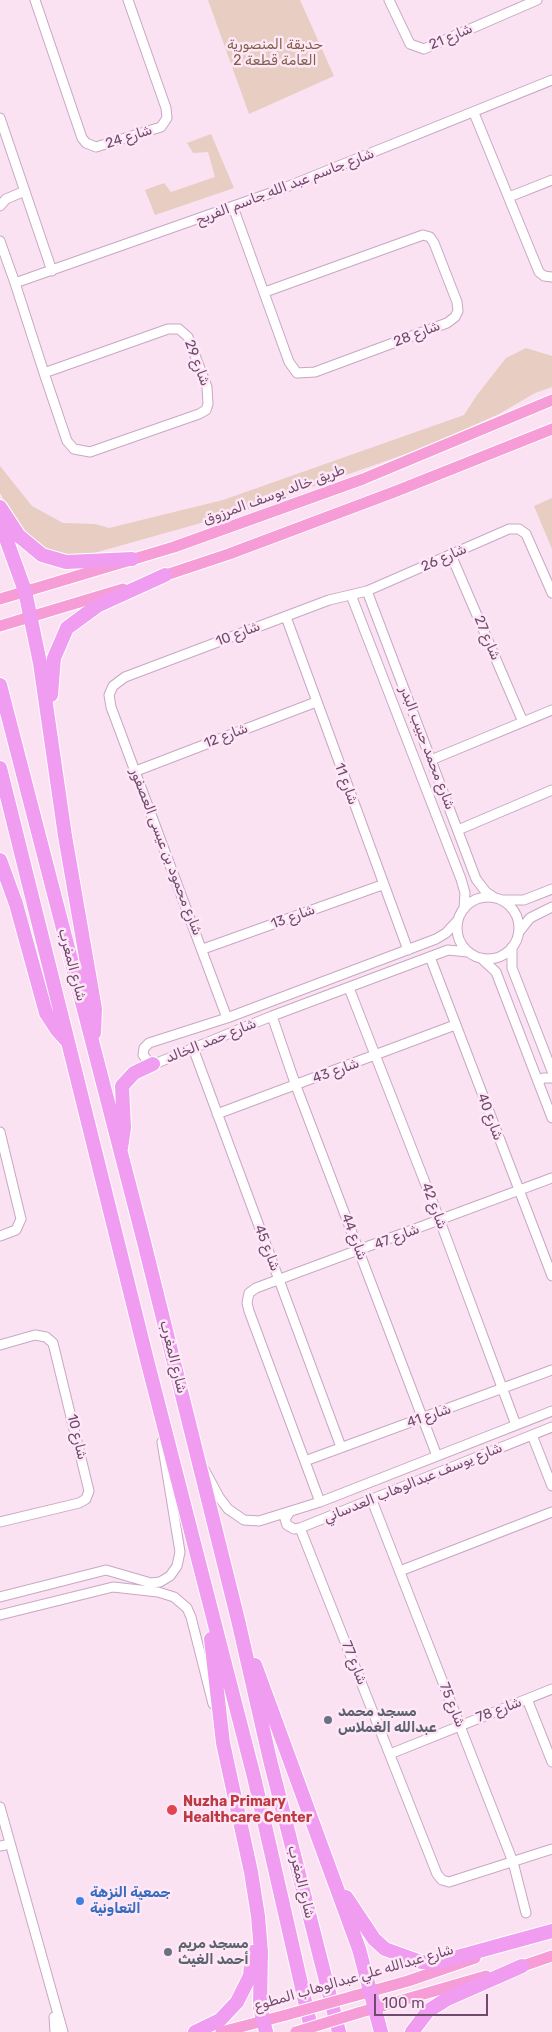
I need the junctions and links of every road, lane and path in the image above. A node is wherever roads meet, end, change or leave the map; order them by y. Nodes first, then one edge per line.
1 (35, 0) edge
2 (128, 0) edge
3 (389, 0) edge
4 (537, 0) edge
5 (552, 80) edge
6 (474, 113) junction
7 (0, 118) edge
8 (552, 180) edge
9 (25, 191) junction
10 (509, 197) junction
11 (0, 206) edge
12 (233, 207) junction
13 (0, 241) edge
14 (52, 271) junction
15 (552, 277) edge
16 (14, 283) junction
17 (265, 292) junction
18 (44, 373) junction
19 (552, 400) edge
20 (552, 429) edge
21 (0, 507) edge
22 (0, 522) edge
23 (451, 555) junction
24 (132, 559) junction
25 (166, 575) junction
26 (367, 591) junction
27 (552, 592) edge
28 (19, 593) junction
29 (351, 595) junction
30 (0, 599) edge
31 (286, 617) junction
32 (26, 618) junction
33 (0, 626) edge
34 (0, 685) edge
35 (113, 686) joint
36 (316, 702) junction
37 (410, 705) junction
38 (396, 710) junction
39 (552, 710) edge
40 (416, 722) junction
41 (523, 722) junction
42 (402, 725) junction
43 (52, 733) junction
44 (431, 760) junction
45 (0, 768) edge
46 (136, 771) junction
47 (552, 790) edge
48 (458, 830) junction
49 (0, 860) edge
50 (475, 875) junction
51 (461, 879) junction
52 (382, 884) junction
53 (552, 889) edge
54 (532, 898) junction
55 (498, 899) junction
56 (552, 907) edge
57 (464, 908) junction
58 (538, 913) junction
59 (458, 920) junction
60 (518, 932) junction
61 (512, 947) junction
62 (203, 949) junction
63 (408, 950) junction
64 (468, 952) junction
65 (430, 957) junction
66 (481, 958) junction
67 (516, 978) junction
68 (500, 984) junction
69 (314, 985) junction
70 (348, 988) junction
71 (294, 993) junction
72 (319, 999) junction
73 (299, 1006) junction
74 (272, 1016) junction
75 (227, 1018) junction
76 (455, 1026) junction
77 (92, 1041) junction
78 (69, 1044) junction
79 (193, 1048) junction
80 (376, 1056) junction
81 (547, 1058) junction
82 (530, 1062) junction
83 (153, 1064) junction
84 (552, 1071) edge
85 (552, 1078) edge
86 (538, 1082) junction
87 (296, 1086) junction
88 (217, 1114) junction
89 (552, 1118) edge
90 (0, 1132) edge
91 (119, 1154) junction
92 (552, 1178) edge
93 (518, 1190) junction
94 (440, 1221) junction
95 (0, 1236) edge
96 (359, 1251) junction
97 (552, 1276) edge
98 (279, 1280) junction
99 (0, 1345) edge
100 (147, 1360) junction
101 (552, 1370) edge
102 (502, 1390) junction
103 (552, 1411) edge
104 (422, 1418) junction
105 (516, 1425) junction
106 (552, 1428) edge
107 (532, 1436) junction
108 (485, 1437) junction
109 (341, 1446) junction
110 (461, 1447) junction
111 (488, 1453) junction
112 (197, 1455) junction
113 (438, 1456) junction
114 (469, 1460) junction
115 (305, 1461) junction
116 (552, 1486) edge
117 (371, 1498) junction
118 (320, 1502) junction
119 (289, 1512) junction
120 (552, 1512) edge
121 (0, 1522) edge
122 (300, 1528) junction
123 (400, 1571) junction
124 (100, 1572) junction
125 (106, 1589) junction
126 (206, 1589) junction
127 (0, 1597) edge
128 (0, 1614) edge
129 (238, 1620) junction
130 (552, 1689) edge
131 (528, 1699) junction
132 (460, 1725) junction
133 (223, 1743) junction
134 (390, 1754) junction
135 (552, 1762) edge
136 (0, 1807) edge
137 (10, 1844) junction
138 (0, 1846) edge
139 (552, 1849) edge
140 (513, 1862) junction
141 (330, 1872) junction
142 (255, 1899) junction
143 (526, 1913) dead end
144 (552, 1932) edge
145 (552, 1956) edge
146 (522, 1966) junction
147 (372, 1992) junction
148 (53, 2002) junction
149 (376, 2008) junction
150 (264, 2026) edge
151 (55, 2032) edge
152 (63, 2032) edge
153 (196, 2032) edge
154 (221, 2032) edge
155 (296, 2032) edge
156 (312, 2032) edge
157 (339, 2032) edge
158 (382, 2032) edge
159 (412, 2032) edge

1 - 2 street, شارع 24
3 - 4 street, شارع 21
5 - 6 street, شارع جاسم عبد الله جاسم الفريح
6 - 10 street
6 - 12 street, شارع جاسم عبد الله جاسم الفريح
7 - 9 street
8 - 10 street
9 - 11 street
9 - 14 street
10 - 15 street
12 - 14 street, شارع جاسم عبد الله جاسم الفريح
12 - 17 street, شارع 28
13 - 16 street, شارع 29
14 - 16 street, شارع جاسم عبد الله جاسم الفريح
16 - 18 street, شارع 29
17 - 17 street, شارع 28
18 - 18 street, شارع 29
19 - 24 main road, طريق خالد يوسف المرزوق
20 - 25 main road
21 - 24 highway
22 - 28 highway
23 - 26 street, شارع 26
23 - 27 street, شارع 26
23 - 41 street, شارع 27
24 - 28 main road, طريق خالد يوسف المرزوق
25 - 32 main road
25 - 43 highway
26 - 29 street, شارع 10
26 - 37 street, شارع محمد حبيب البدر
28 - 30 main road, طريق خالد يوسف المرزوق
28 - 32 highway
29 - 31 street, شارع 10
29 - 38 street, شارع محمد حبيب البدر
31 - 35 street, شارع 10
31 - 36 street, شارع 11
32 - 33 main road
32 - 43 highway
34 - 77 highway, شارع المغرب
35 - 46 street, شارع محمود بن عيسى العصفور
36 - 46 street, شارع 12
36 - 52 street, شارع 11
37 - 38 street
37 - 40 street, شارع محمد حبيب البدر
38 - 42 street, شارع محمد حبيب البدر
39 - 41 street
40 - 42 street
40 - 44 street, شارع محمد حبيب البدر
41 - 44 street
42 - 51 street, شارع محمد حبيب البدر
43 - 77 highway
44 - 48 street, شارع محمد حبيب البدر
45 - 78 highway, شارع المغرب
46 - 62 street, شارع محمود بن عيسى العصفور
47 - 48 street
48 - 50 street, شارع محمد حبيب البدر
49 - 78 highway
50 - 51 street
50 - 55 street, شارع محمد حبيب البدر
51 - 57 street, شارع محمد حبيب البدر
52 - 62 street, شارع 13
52 - 63 street, شارع 11
53 - 54 street
54 - 55 street
54 - 58 street
55 - 57 street
55 - 60 street
56 - 58 street
57 - 59 street
58 - 60 street
59 - 63 street, شارع حمد الخالد
59 - 64 street
60 - 61 street
61 - 66 street
61 - 67 street
62 - 75 street, شارع محمود بن عيسى العصفور
63 - 69 street, شارع حمد الخالد
64 - 65 street, شارع حمد الخالد
64 - 66 street
65 - 70 street, شارع حمد الخالد
65 - 76 street, شارع 40
66 - 68 street
67 - 68 street
67 - 81 street
68 - 82 street
69 - 71 street, شارع حمد الخالد
69 - 72 street
70 - 72 street, شارع حمد الخالد
70 - 80 street, شارع 42
71 - 73 street
71 - 75 street, شارع حمد الخالد
72 - 73 street, شارع حمد الخالد
73 - 74 street, شارع حمد الخالد
74 - 79 street, شارع حمد الخالد
74 - 87 street, شارع 44
75 - 83 street, شارع حمد الخالد
76 - 80 street, شارع 43
76 - 93 street, شارع 40
77 - 91 highway, شارع المغرب
78 - 100 highway, شارع المغرب
79 - 83 street, شارع حمد الخالد
79 - 88 street, شارع 45
80 - 87 street, شارع 43
80 - 94 street, شارع 42
81 - 82 street
81 - 84 street
82 - 86 street
83 - 91 highway
85 - 86 street
86 - 89 street
87 - 88 street, شارع 43
87 - 96 street, شارع 44
88 - 98 street, شارع 45
90 - 95 street
91 - 112 highway, شارع المغرب
92 - 93 street, شارع 47
93 - 94 street, شارع 47
93 - 97 street, شارع 40
94 - 96 street, شارع 47
94 - 102 street, شارع 42
96 - 98 street, شارع 47
96 - 104 street, شارع 44
98 - 109 street, شارع 45
98 - 115 street, شارع 47
99 - 121 street, شارع 10
100 - 124 street
100 - 126 highway, شارع المغرب
101 - 102 street, شارع 41
102 - 104 street, شارع 41
102 - 105 street, شارع 42
103 - 105 street, شارع يوسف عبدالوهاب العدساني
104 - 109 street, شارع 41
104 - 113 street, شارع 44
105 - 108 street, شارع يوسف عبدالوهاب العدساني
106 - 107 street, شارع يوسف عبدالوهاب العدساني
107 - 111 street, شارع يوسف عبدالوهاب العدساني
107 - 116 street
108 - 110 street, شارع يوسف عبدالوهاب العدساني
108 - 111 street
109 - 115 street, شارع 41
110 - 113 street, شارع يوسف عبدالوهاب العدساني
110 - 114 street
111 - 114 street, شارع يوسف عبدالوهاب العدساني
112 - 119 street, شارع يوسف عبدالوهاب العدساني
112 - 129 highway, شارع المغرب
113 - 118 street, شارع يوسف عبدالوهاب العدساني
114 - 117 street, شارع يوسف عبدالوهاب العدساني
115 - 118 street
117 - 122 street, شارع يوسف عبدالوهاب العدساني
117 - 123 street, شارع 75
118 - 119 street, شارع يوسف عبدالوهاب العدساني
119 - 122 street
120 - 123 street
122 - 134 street, شارع 77
123 - 132 street, شارع 75
124 - 125 street
124 - 127 street
125 - 128 street
125 - 133 street
126 - 133 highway
126 - 156 highway, شارع المغرب
129 - 141 highway
129 - 157 highway, شارع المغرب
130 - 131 street, شارع 78
131 - 132 street, شارع 78
131 - 135 street
132 - 134 street, شارع 78
132 - 140 street, شارع 75
133 - 142 highway
134 - 140 street, شارع 77
136 - 137 street
137 - 138 street
137 - 148 street
139 - 140 street
140 - 143 street, شارع 75
141 - 144 highway
141 - 147 highway
142 - 150 highway
142 - 153 highway
144 - 147 main road, شارع عبدالله علي عبدالوهاب المطوع
145 - 146 main road
146 - 149 main road
146 - 159 highway
147 - 149 highway
147 - 150 main road, شارع عبدالله علي عبدالوهاب المطوع, bridge
148 - 151 street
148 - 152 street
149 - 155 main road, bridge
149 - 158 highway
150 - 154 main road, شارع عبدالله علي عبدالوهاب المطوع

